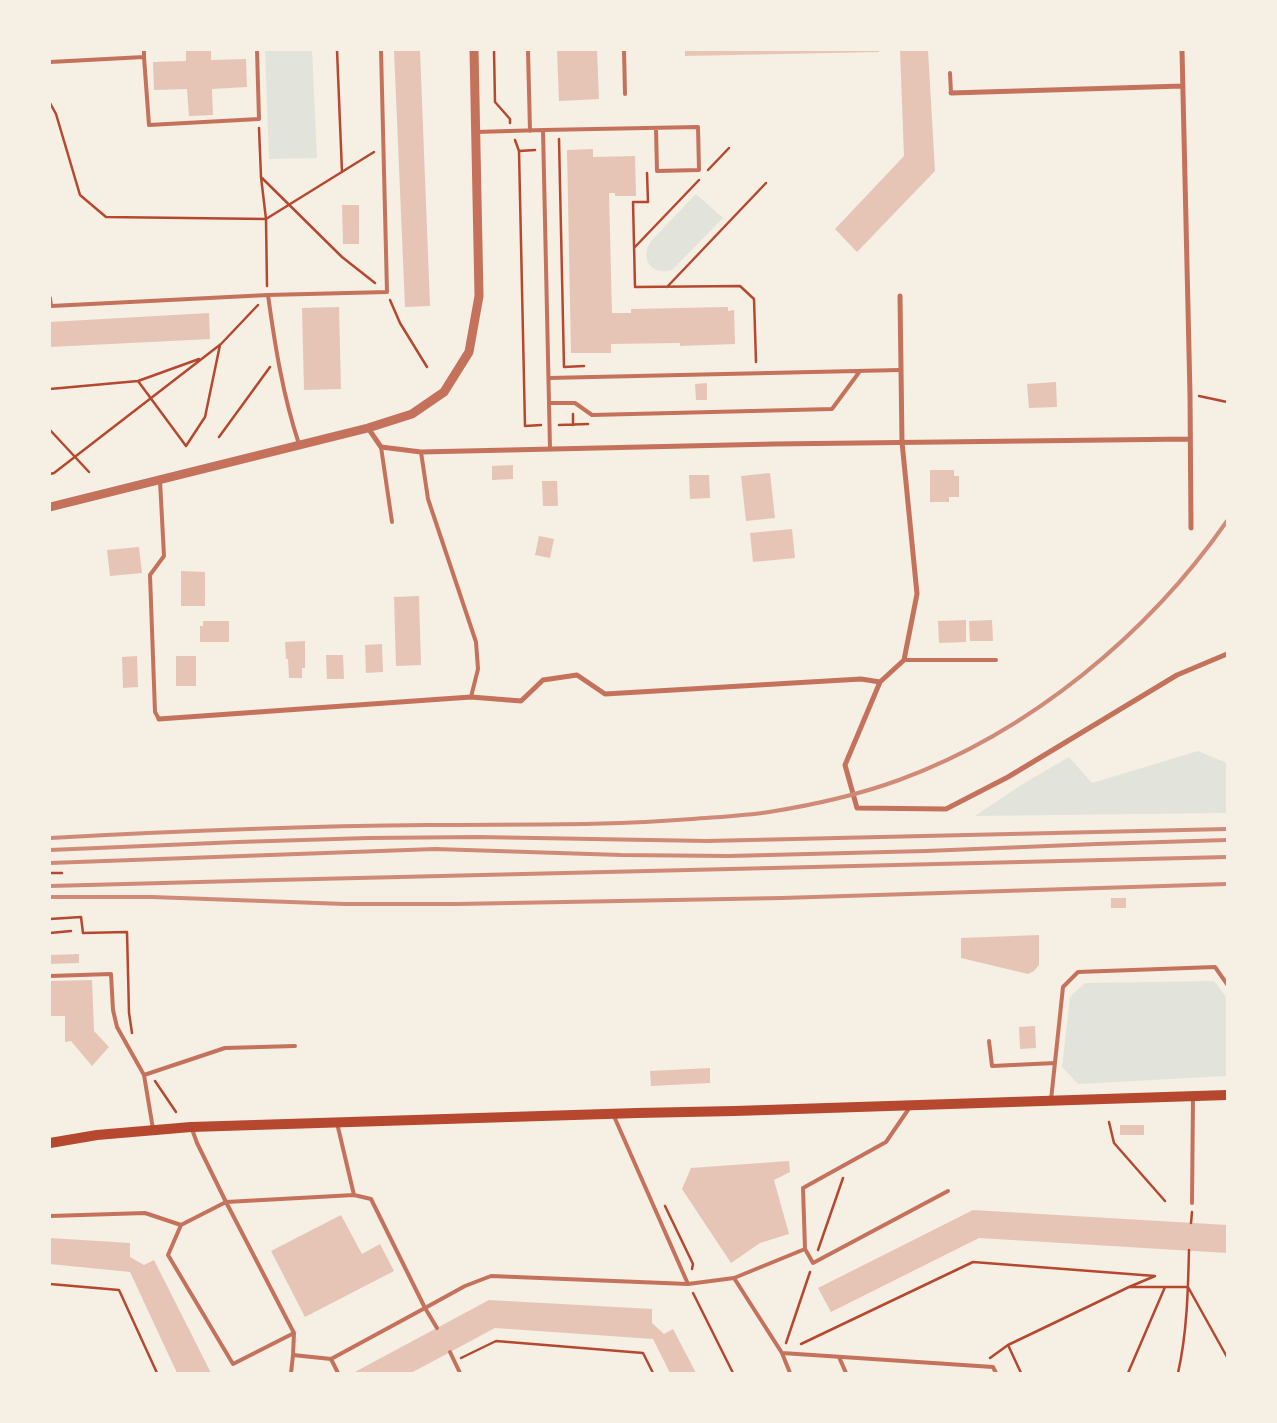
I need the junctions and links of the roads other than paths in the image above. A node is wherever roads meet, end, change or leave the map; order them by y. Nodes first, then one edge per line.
1 (144, 50) edge
2 (257, 50) edge
3 (381, 50) edge
4 (474, 50) edge
5 (528, 50) edge
6 (624, 50) edge
7 (1182, 50) edge
8 (144, 57) junction
9 (50, 62) edge
10 (950, 72) dead end
11 (1183, 86) junction
12 (950, 93) joint
13 (625, 94) dead end
14 (656, 128) junction
15 (543, 130) junction
16 (530, 131) junction
17 (476, 132) junction
18 (268, 295) junction
19 (900, 296) dead end
20 (50, 298) edge
21 (900, 370) junction
22 (860, 371) junction
23 (549, 378) junction
24 (549, 403) junction
25 (368, 428) junction
26 (1190, 438) junction
27 (902, 442) junction
28 (298, 444) junction
29 (381, 447) junction
30 (550, 449) junction
31 (421, 452) junction
32 (160, 480) junction
33 (50, 507) edge
34 (392, 522) dead end
35 (1191, 528) dead end
36 (1227, 654) edge
37 (904, 660) junction
38 (996, 660) dead end
39 (880, 682) junction
40 (471, 697) junction
41 (158, 720) joint
42 (50, 976) edge
43 (1227, 984) edge
44 (989, 1041) dead end
45 (295, 1046) dead end
46 (1055, 1063) junction
47 (144, 1075) junction
48 (1227, 1095) edge
49 (1193, 1096) junction
50 (1050, 1101) junction
51 (911, 1106) junction
52 (613, 1114) junction
53 (337, 1123) junction
54 (191, 1127) junction
55 (153, 1129) junction
56 (50, 1143) edge
57 (948, 1191) dead end
58 (354, 1195) junction
59 (226, 1202) junction
60 (1192, 1203) dead end
61 (50, 1216) edge
62 (181, 1225) junction
63 (805, 1249) junction
64 (734, 1278) junction
65 (688, 1284) junction
66 (425, 1308) junction
67 (436, 1328) dead end
68 (294, 1333) junction
69 (450, 1352) dead end
70 (782, 1354) junction
71 (292, 1356) junction
72 (840, 1357) junction
73 (331, 1358) junction
74 (291, 1373) edge
75 (338, 1373) edge
76 (460, 1373) edge
77 (790, 1373) edge
78 (846, 1373) edge
79 (996, 1373) edge

1 - 8 lane
2 - 8 lane
3 - 18 lane
4 - 17 street
5 - 16 lane
6 - 13 lane
7 - 11 street
8 - 9 lane
10 - 12 lane
11 - 12 street
11 - 26 street
14 - 14 lane
14 - 15 lane
15 - 16 lane
15 - 23 lane
16 - 17 lane
17 - 25 street
18 - 20 lane
18 - 28 lane
19 - 21 street
21 - 22 lane
21 - 27 street
22 - 23 lane
22 - 24 lane
23 - 24 lane
24 - 30 lane
25 - 28 street
25 - 29 street
26 - 27 street
26 - 35 street
27 - 30 street
27 - 37 street
28 - 32 street
29 - 31 street
29 - 34 lane
30 - 31 street
31 - 40 lane
32 - 33 street
32 - 41 lane
36 - 39 street
37 - 38 lane
37 - 39 street
39 - 40 street
40 - 41 street
42 - 47 lane
43 - 46 lane
44 - 46 lane
45 - 47 lane
46 - 50 lane
47 - 55 lane
48 - 49 main road
49 - 50 main road
49 - 60 lane
50 - 51 main road
51 - 52 main road
51 - 63 lane
52 - 53 main road
52 - 65 lane
53 - 54 main road
53 - 58 lane
54 - 55 main road
54 - 59 lane
55 - 56 main road
57 - 63 lane
58 - 59 lane
58 - 66 lane
59 - 62 lane
59 - 68 lane
61 - 62 lane
62 - 68 lane
63 - 64 lane
64 - 65 lane
64 - 70 lane
65 - 66 lane
66 - 67 lane
66 - 73 lane
68 - 71 lane
69 - 76 lane
70 - 72 lane
70 - 77 lane
71 - 73 lane
71 - 74 lane
72 - 78 lane
72 - 79 lane
73 - 75 lane

